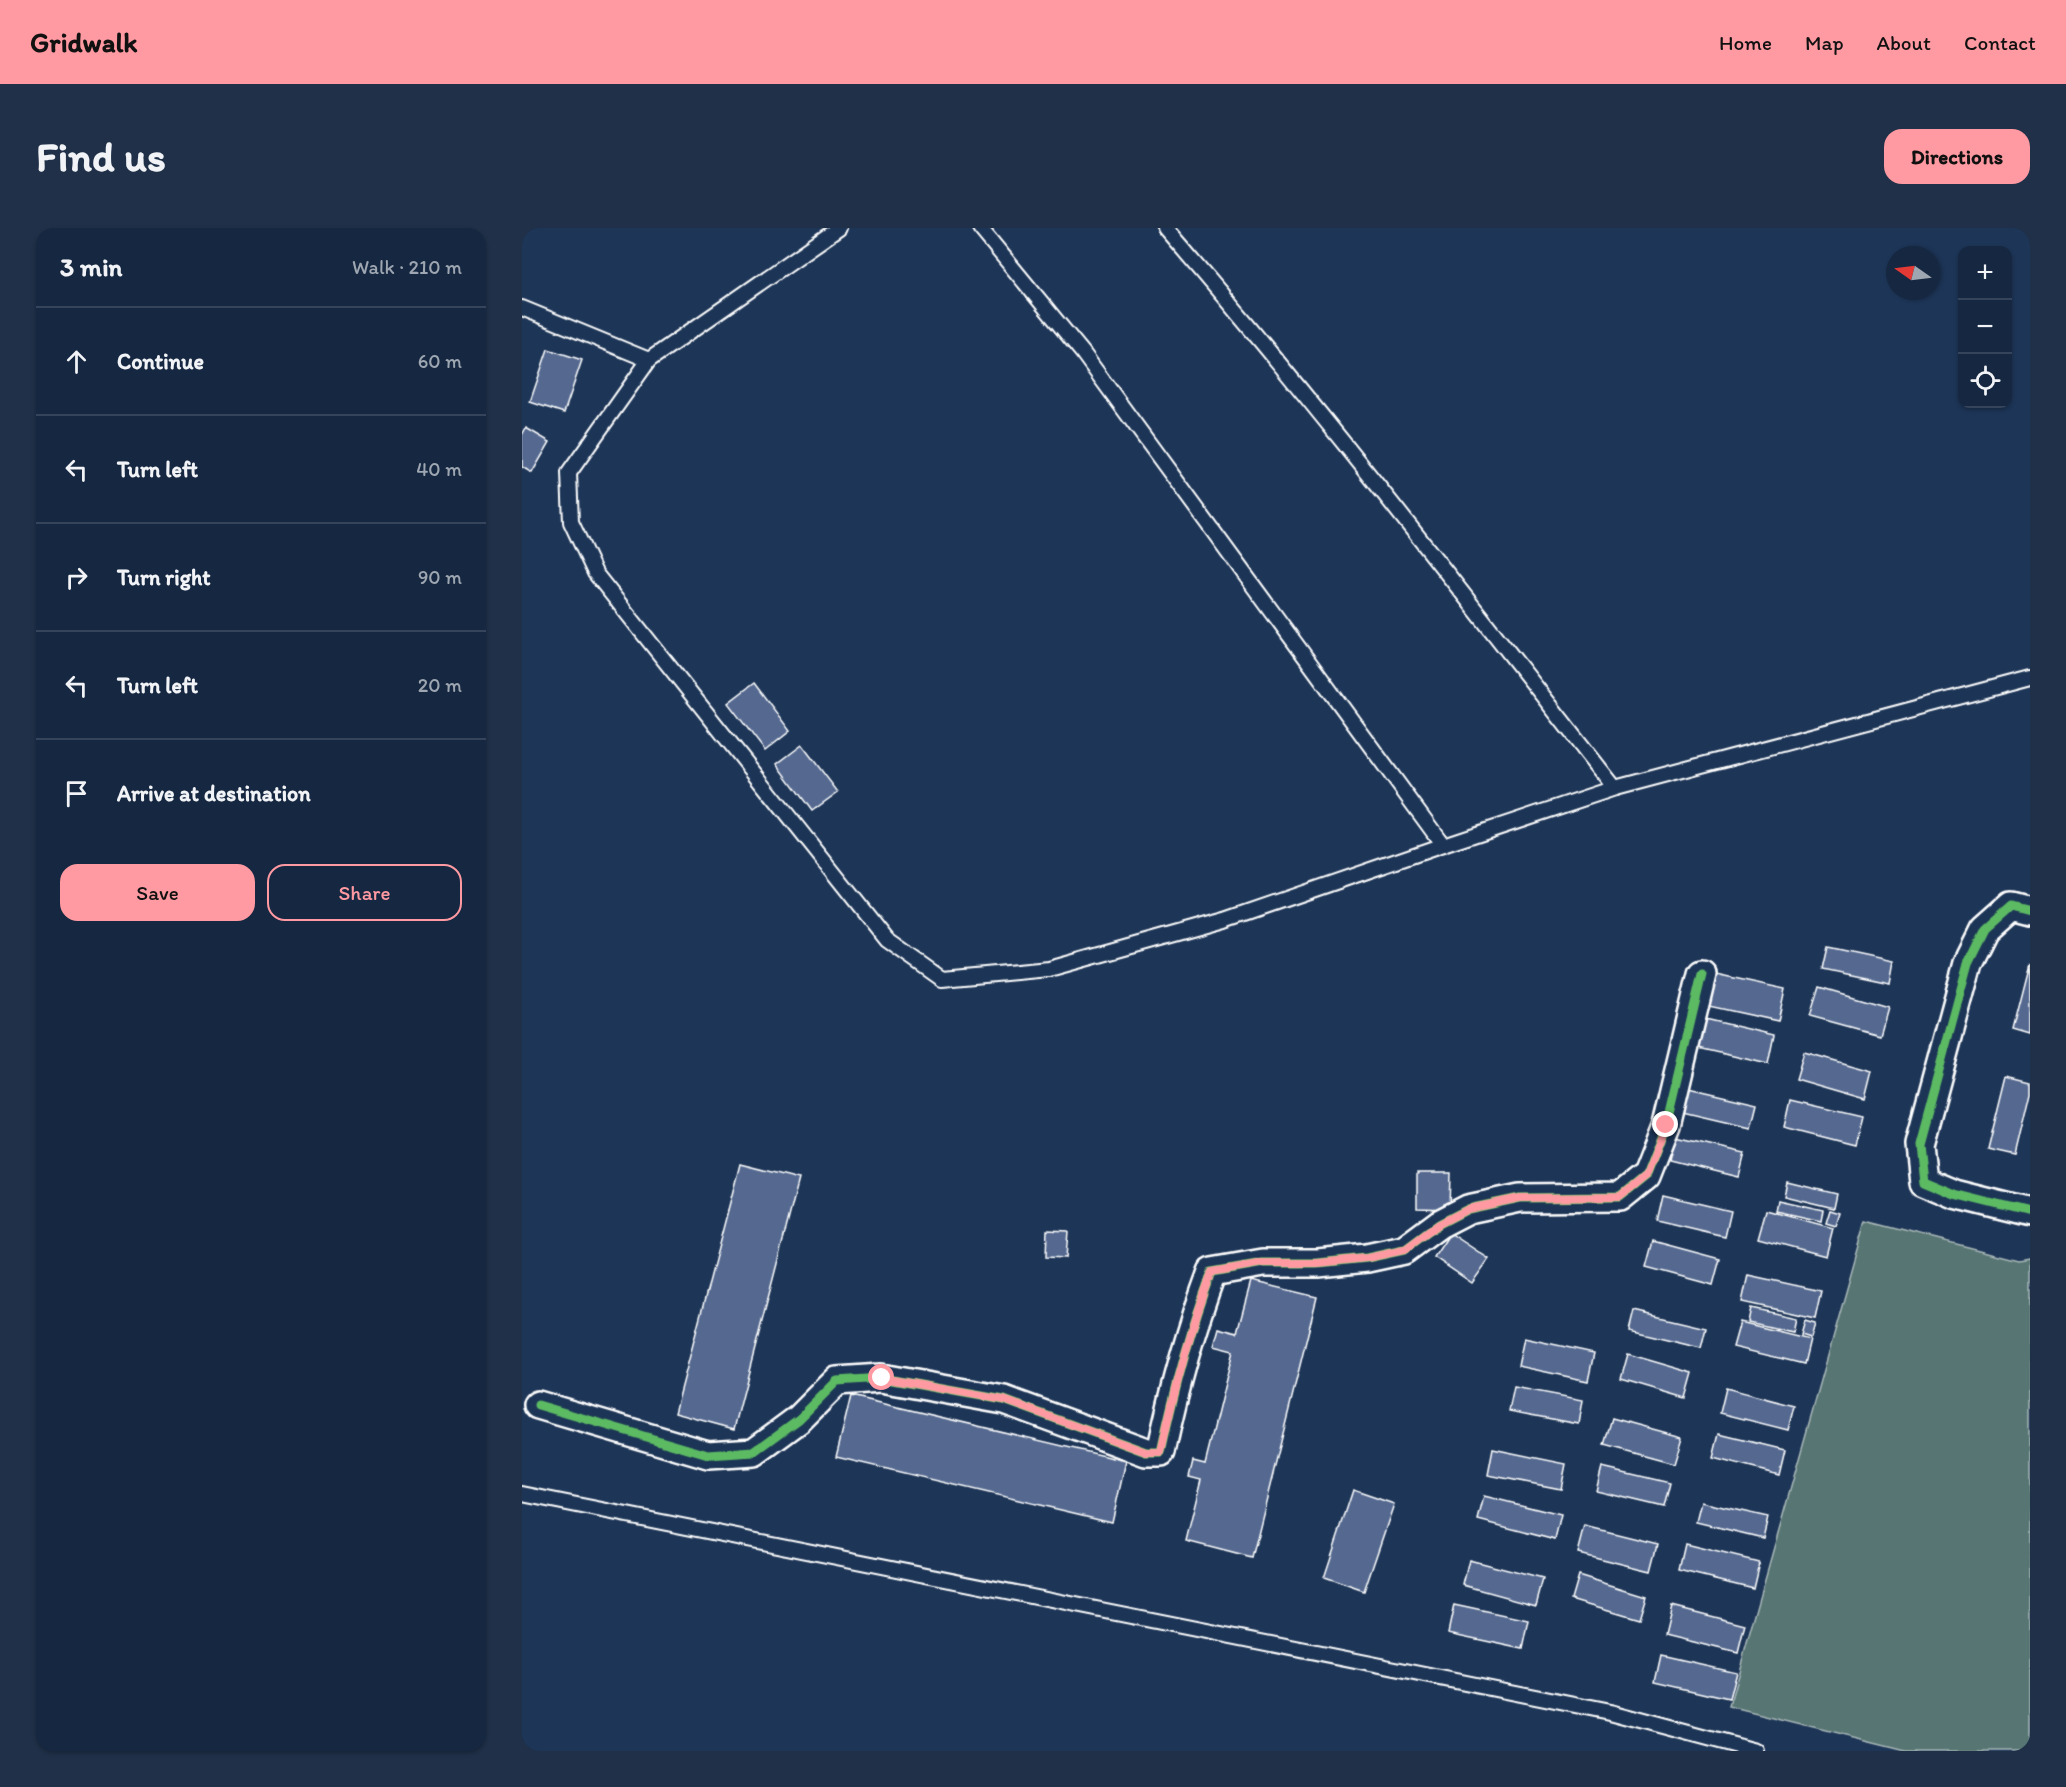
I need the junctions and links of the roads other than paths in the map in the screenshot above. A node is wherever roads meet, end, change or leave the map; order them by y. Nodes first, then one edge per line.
1 (839, 228) edge
2 (980, 228) edge
3 (1165, 228) edge
4 (522, 308) edge
5 (649, 360) junction
6 (2030, 678) edge
7 (1615, 788) junction
8 (1443, 845) junction
9 (2030, 911) edge
10 (1702, 974) dead end
11 (2030, 1213) edge
12 (538, 1405) dead end
13 (522, 1494) edge
14 (1756, 1751) edge

1 - 5 lane
2 - 8 lane
3 - 7 lane
4 - 5 lane
5 - 8 lane
6 - 7 lane
7 - 8 lane
9 - 11 street
10 - 12 street
13 - 14 lane

